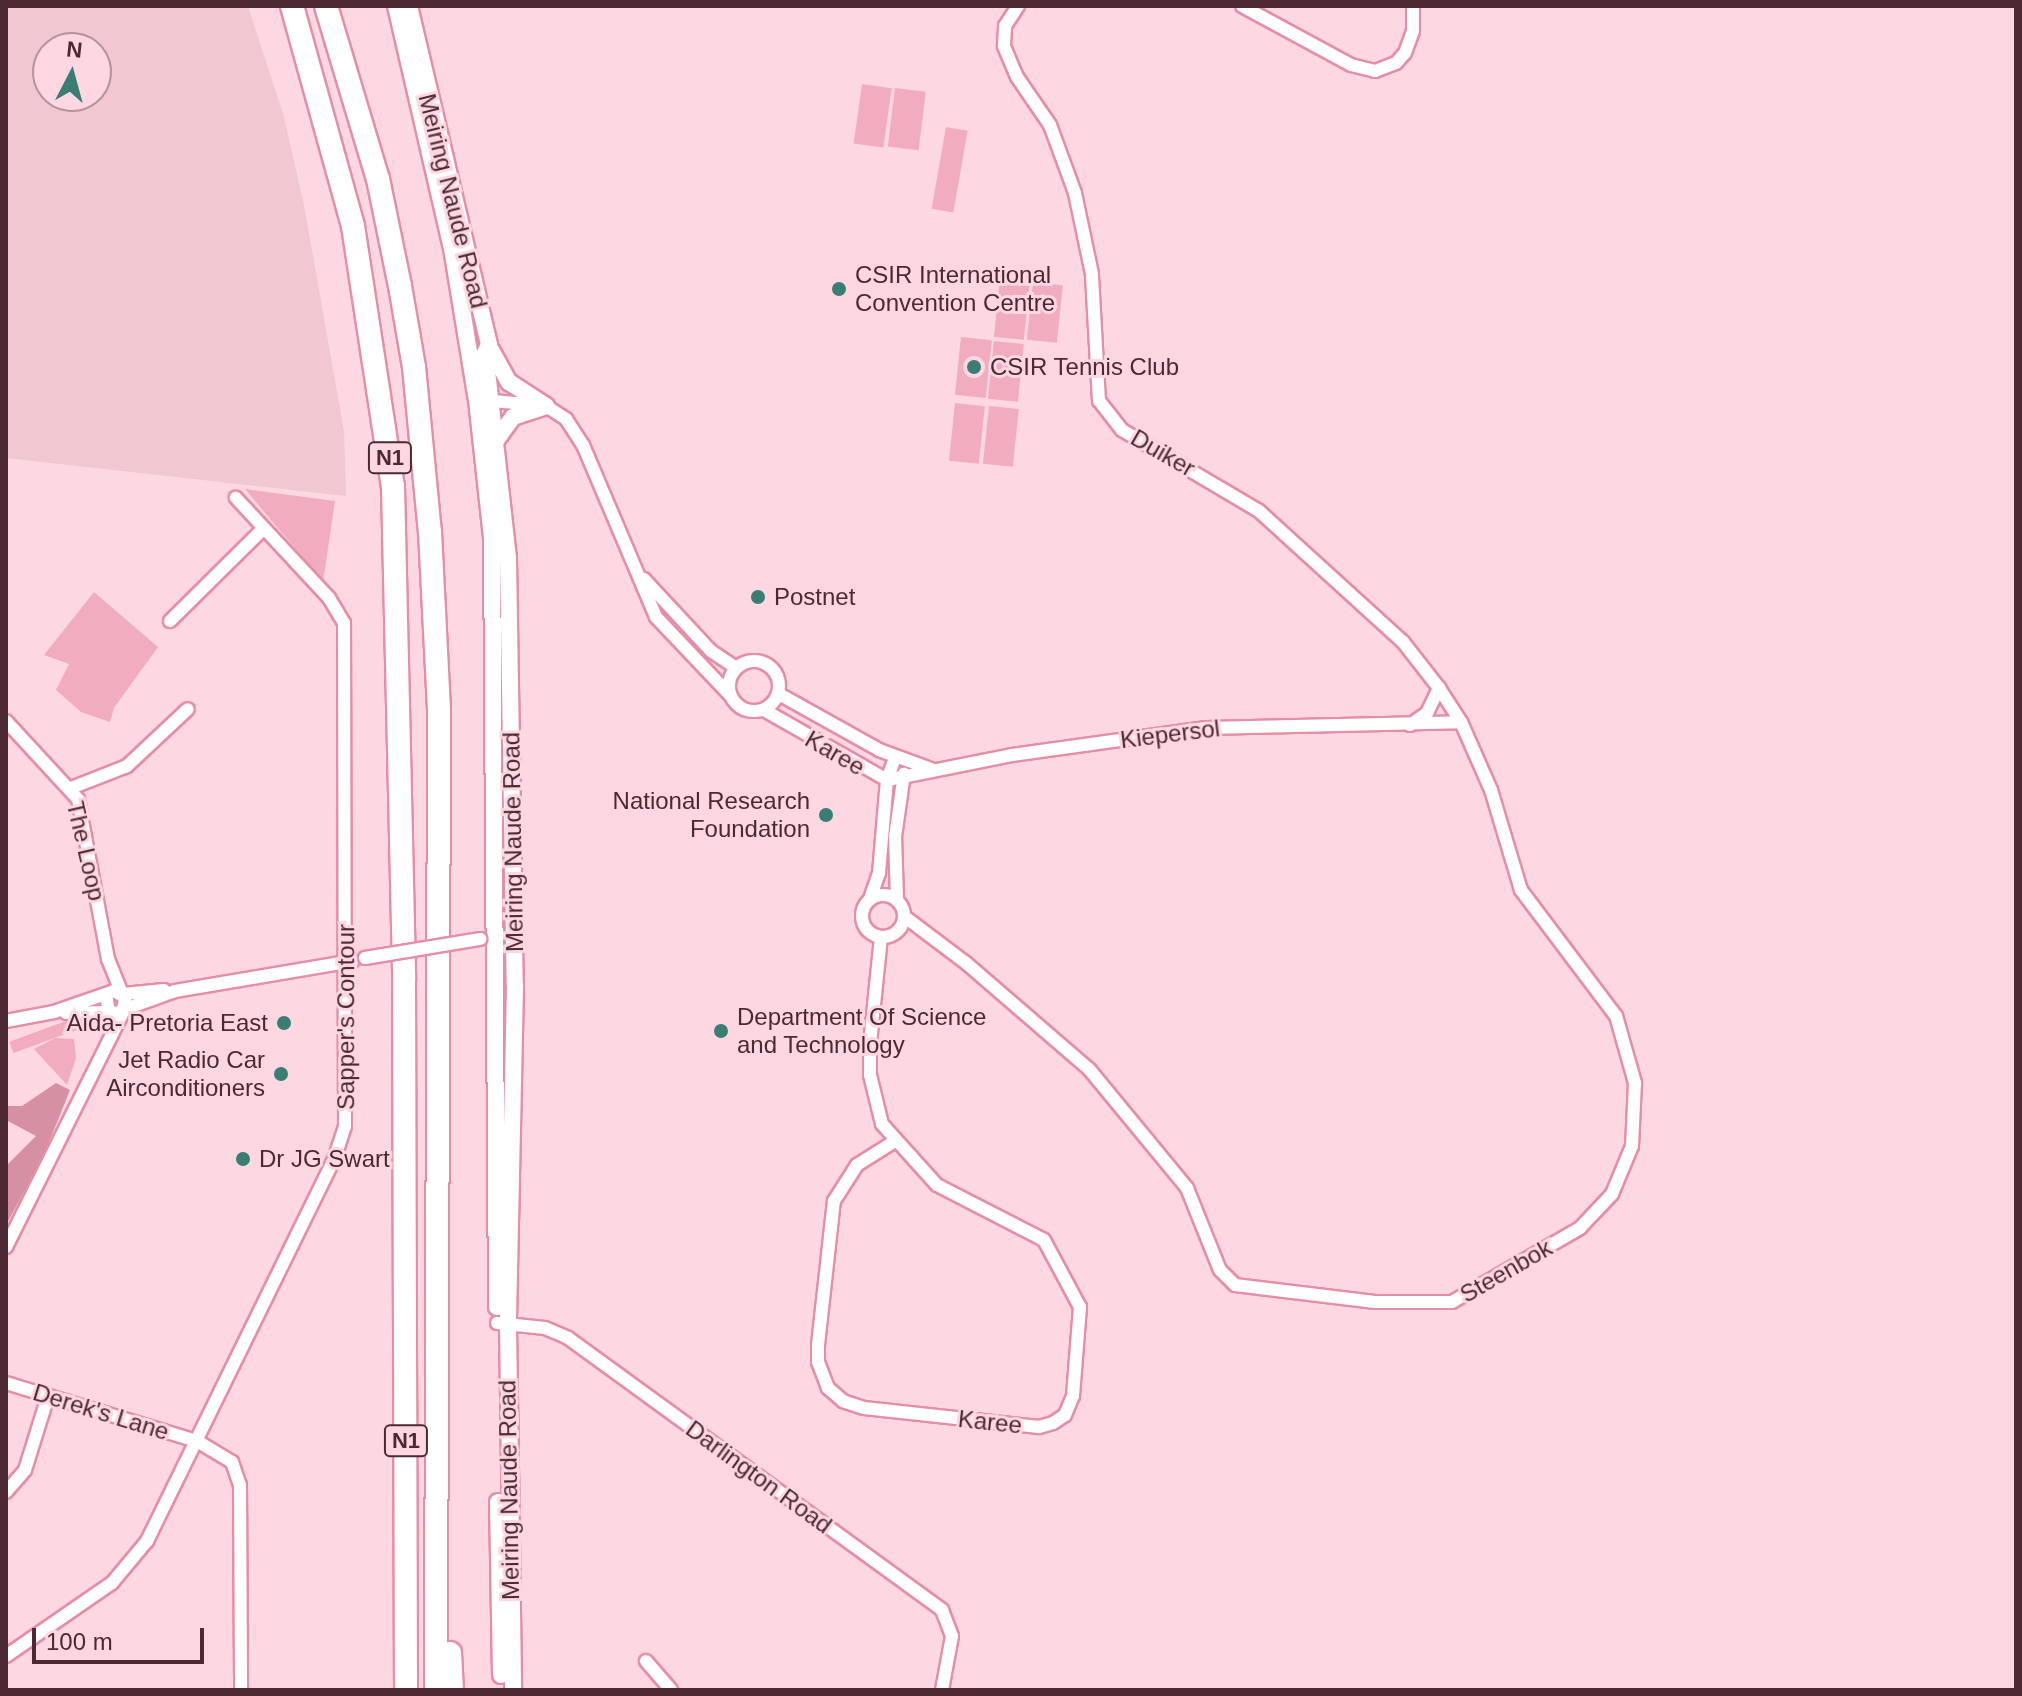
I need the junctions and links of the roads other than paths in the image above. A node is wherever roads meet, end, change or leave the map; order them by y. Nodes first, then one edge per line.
1 (292, 6) edge
2 (326, 6) edge
3 (396, 6) edge
4 (409, 6) edge
5 (1018, 6) edge
6 (1242, 6) edge
7 (1413, 6) edge
8 (489, 345) junction
9 (484, 400) junction
10 (546, 406) junction
11 (497, 439) junction
12 (236, 498) dead end
13 (263, 529) junction
14 (640, 575) junction
15 (170, 621) dead end
16 (692, 632) junction
17 (679, 646) junction
18 (736, 668) junction
19 (1439, 688) junction
20 (779, 694) junction
21 (730, 695) junction
22 (188, 709) dead end
23 (764, 710) junction
24 (6, 721) edge
25 (1461, 722) junction
26 (1410, 725) junction
27 (901, 760) junction
28 (931, 769) junction
29 (903, 779) junction
30 (887, 780) junction
31 (71, 788) junction
32 (870, 899) junction
33 (897, 899) junction
34 (905, 917) junction
35 (898, 932) junction
36 (515, 936) junction
37 (881, 937) junction
38 (932, 937) junction
39 (487, 939) junction
40 (108, 959) junction
41 (347, 961) junction
42 (175, 991) junction
43 (122, 993) junction
44 (106, 995) junction
45 (124, 1010) junction
46 (54, 1012) junction
47 (108, 1013) junction
48 (6, 1021) edge
49 (105, 1046) junction
50 (895, 1141) junction
51 (6, 1247) edge
52 (502, 1323) junction
53 (6, 1383) edge
54 (438, 1388) junction
55 (48, 1396) junction
56 (197, 1441) junction
57 (6, 1492) edge
58 (6, 1656) edge
59 (646, 1661) dead end
60 (241, 1690) edge
61 (406, 1690) edge
62 (436, 1690) edge
63 (452, 1690) edge
64 (502, 1690) edge
65 (513, 1690) edge
66 (671, 1690) edge
67 (942, 1690) edge

1 - 61 highway, N1
2 - 54 highway, N1
3 - 9 street, Meiring Naude Road
4 - 8 street, Meiring Naude Road
5 - 19 street, Duiker
6 - 7 street
8 - 9 street, Meiring Naude Road
8 - 10 street
9 - 10 street
9 - 11 street, Meiring Naude Road
9 - 39 street, Meiring Naude Road
10 - 11 street
10 - 14 street
11 - 36 street, Meiring Naude Road
12 - 13 street, Sapper's Contour
13 - 15 street
13 - 41 street, Sapper's Contour
14 - 16 street
14 - 17 street
16 - 17 street
16 - 18 street
17 - 21 street
18 - 20 street
18 - 21 street
19 - 25 street, Duiker
19 - 26 street
20 - 23 street
20 - 27 street, Karee
21 - 23 street
22 - 31 street
23 - 30 street, Karee
24 - 31 street, The Loop
25 - 26 street, Kiepersol
25 - 38 street, Steenbok
26 - 28 street, Kiepersol
27 - 28 street, Karee
27 - 29 street
27 - 30 street
28 - 29 street
29 - 30 street
29 - 33 street
30 - 32 street, Karee
31 - 40 street, The Loop
32 - 33 street
32 - 37 street
33 - 34 street
34 - 35 street
34 - 38 street
35 - 37 street
35 - 38 street
36 - 39 street
36 - 52 street, Meiring Naude Road
37 - 50 street, Karee
39 - 41 street, bridge
39 - 52 street, Meiring Naude Road
40 - 43 street, The Loop
40 - 44 street, The Loop
41 - 42 street
41 - 56 street, Sapper's Contour
42 - 43 street
42 - 45 street
43 - 44 street
43 - 45 street, The Loop
44 - 46 street
44 - 47 street, The Loop
45 - 47 street
45 - 49 street
46 - 47 street
46 - 48 street
47 - 49 street, The Loop
49 - 51 street
50 - 50 street, Karee
52 - 64 street, Meiring Naude Road
52 - 65 street, Meiring Naude Road
52 - 67 street, Darlington Road
53 - 55 street, Derek's Lane
54 - 62 highway, N1
54 - 63 highway
55 - 56 street, Derek's Lane
55 - 57 street
56 - 58 street, Sapper's Contour
56 - 60 street, Derek's Lane
59 - 66 street

